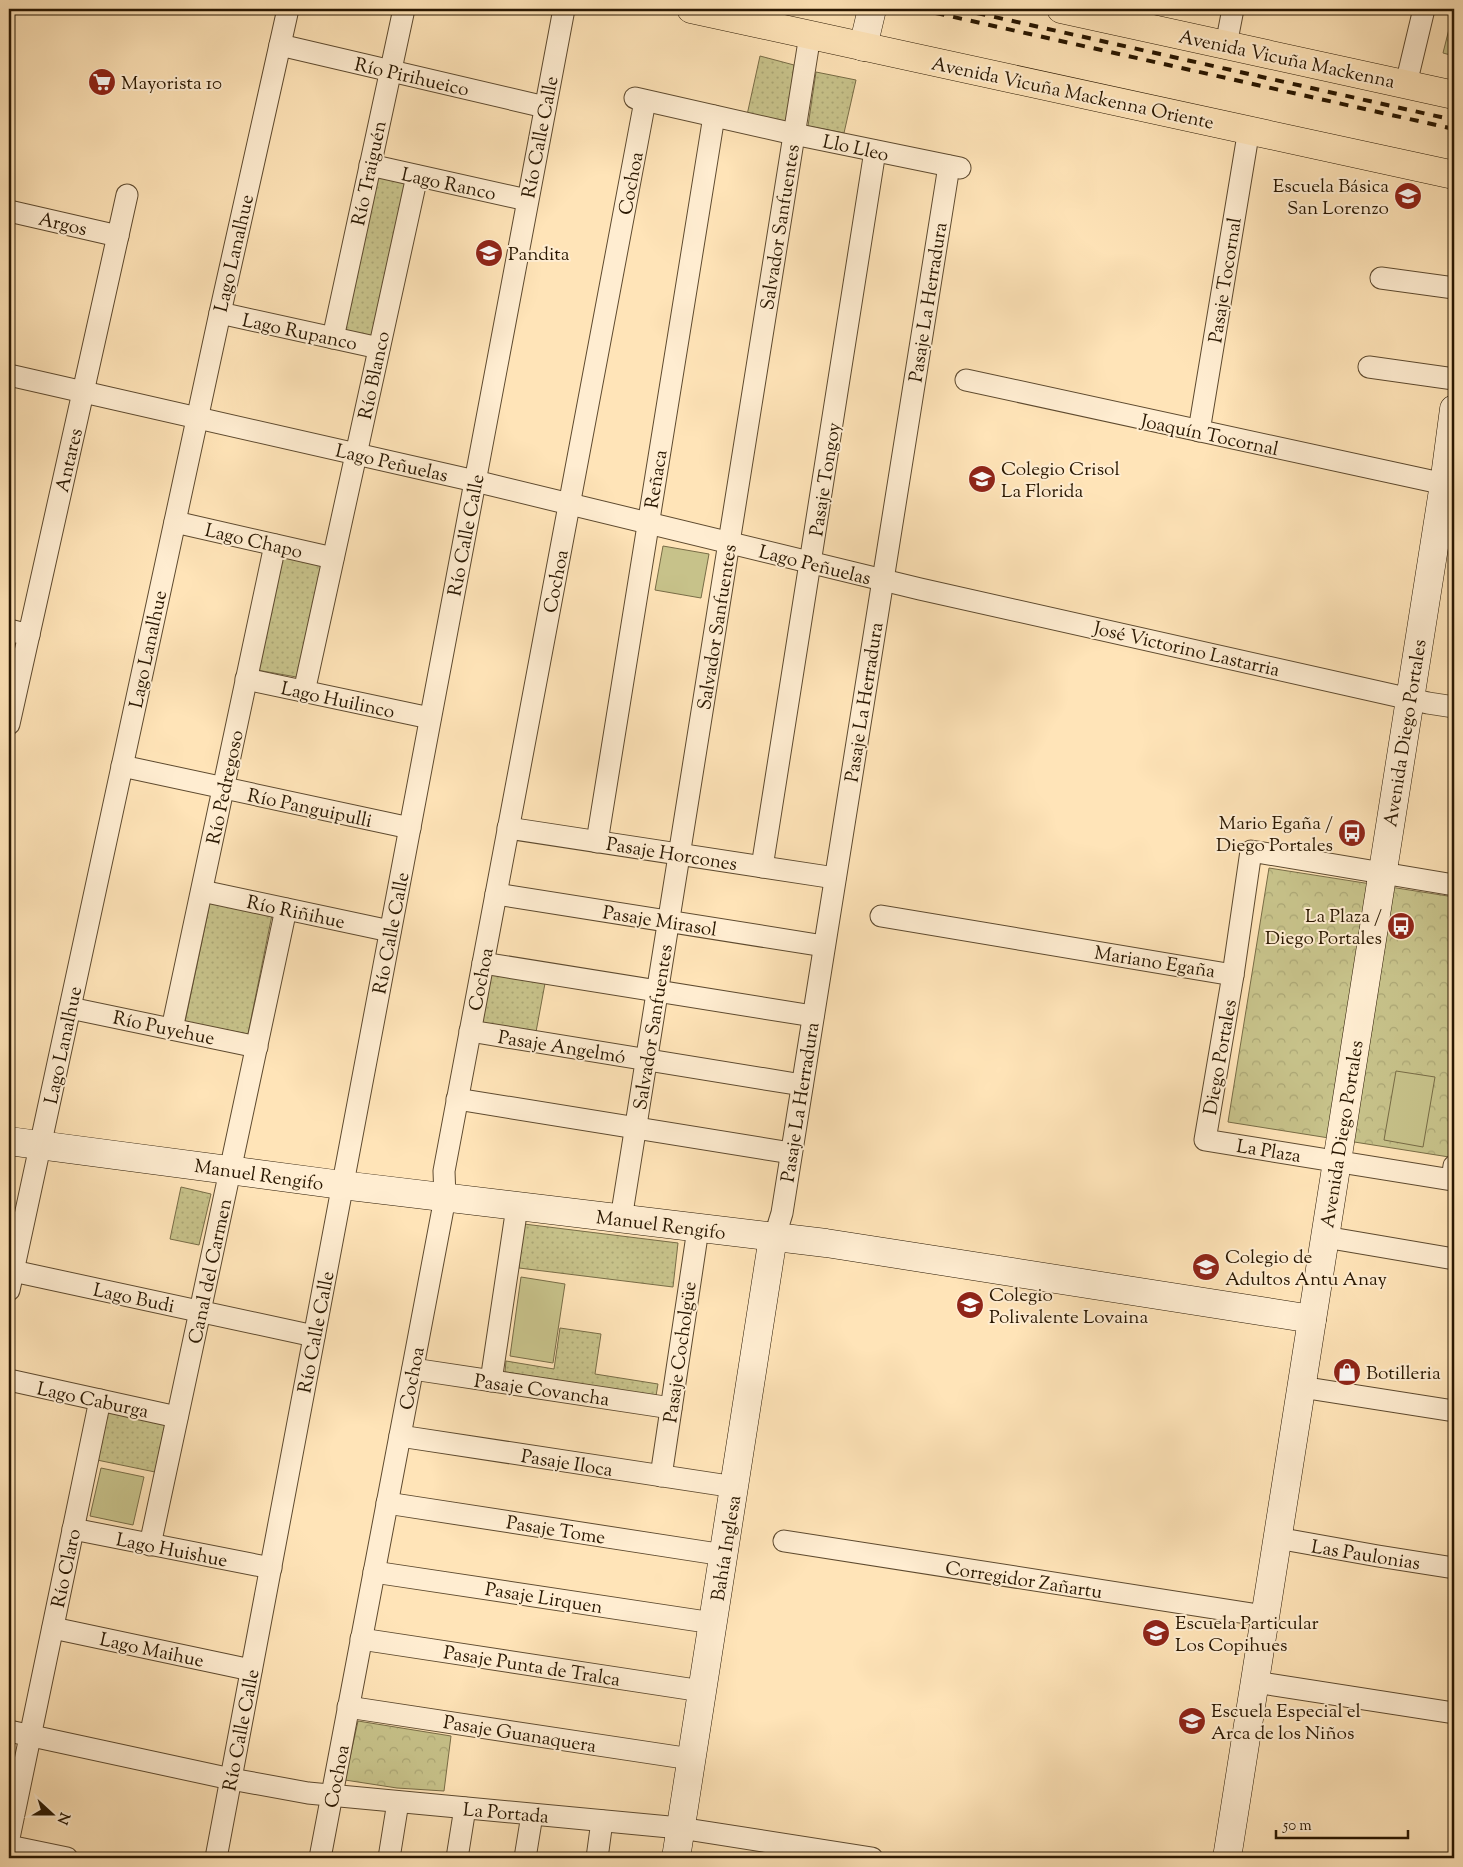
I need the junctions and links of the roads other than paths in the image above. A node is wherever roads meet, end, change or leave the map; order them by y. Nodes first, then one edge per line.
1 (288, 9) edge
2 (404, 9) edge
3 (564, 9) edge
4 (691, 9) edge
5 (872, 9) edge
6 (1061, 9) edge
7 (1234, 9) edge
8 (1424, 9) edge
9 (810, 35) junction
10 (280, 45) junction
11 (1226, 45) junction
12 (863, 47) junction
13 (390, 71) junction
14 (1406, 84) junction
15 (1454, 95) edge
16 (640, 100) joint
17 (545, 107) junction
18 (714, 116) junction
19 (1248, 129) junction
20 (794, 134) junction
21 (875, 151) junction
22 (370, 165) junction
23 (954, 167) joint
24 (1454, 175) edge
25 (417, 176) junction
26 (127, 195) dead end
27 (528, 200) junction
28 (9, 211) edge
29 (118, 236) junction
30 (1381, 278) dead end
31 (1454, 288) edge
32 (220, 313) junction
33 (333, 338) junction
34 (379, 348) junction
35 (1369, 367) dead end
36 (9, 375) edge
37 (966, 380) dead end
38 (1454, 380) edge
39 (83, 392) junction
40 (1454, 409) edge
41 (197, 418) junction
42 (1199, 432) junction
43 (356, 454) junction
44 (475, 481) junction
45 (1449, 485) edge
46 (569, 504) junction
47 (175, 522) junction
48 (648, 523) junction
49 (729, 543) junction
50 (275, 545) junction
51 (333, 558) junction
52 (811, 563) junction
53 (883, 580) junction
54 (920, 589) joint
55 (19, 632) edge
56 (246, 679) junction
57 (304, 692) junction
58 (1410, 698) junction
59 (1454, 707) edge
60 (430, 718) junction
61 (9, 724) edge
62 (122, 766) junction
63 (223, 788) junction
64 (410, 828) junction
65 (508, 828) junction
66 (597, 842) junction
67 (680, 854) junction
68 (762, 867) junction
69 (1382, 874) junction
70 (835, 878) junction
71 (1454, 885) edge
72 (202, 891) junction
73 (496, 894) junction
74 (286, 909) junction
75 (882, 916) dead end
76 (669, 922) junction
77 (390, 931) junction
78 (824, 946) junction
79 (483, 963) junction
80 (1233, 974) junction
81 (658, 991) junction
82 (70, 1008) junction
83 (813, 1016) junction
84 (172, 1029) junction
85 (470, 1031) junction
86 (257, 1047) junction
87 (647, 1060) junction
88 (802, 1086) junction
89 (457, 1099) junction
90 (636, 1128) junction
91 (1205, 1140) joint
92 (9, 1141) edge
93 (40, 1145) junction
94 (791, 1153) junction
95 (1337, 1162) junction
96 (230, 1170) junction
97 (1453, 1173) edge
98 (342, 1185) junction
99 (445, 1198) junction
100 (517, 1207) junction
101 (621, 1219) junction
102 (698, 1228) junction
103 (1325, 1237) junction
104 (773, 1238) junction
105 (1454, 1259) edge
106 (11, 1281) edge
107 (200, 1311) junction
108 (1312, 1319) junction
109 (314, 1336) junction
110 (413, 1369) junction
111 (9, 1380) edge
112 (491, 1381) junction
113 (1301, 1386) junction
114 (100, 1400) junction
115 (671, 1408) junction
116 (1454, 1411) edge
117 (177, 1417) junction
118 (400, 1436) junction
119 (661, 1476) junction
120 (735, 1487) junction
121 (387, 1503) junction
122 (73, 1529) junction
123 (1277, 1538) junction
124 (784, 1541) dead end
125 (150, 1544) junction
126 (724, 1555) junction
127 (271, 1568) junction
128 (1454, 1568) edge
129 (374, 1572) junction
130 (1265, 1616) junction
131 (713, 1623) junction
132 (53, 1628) junction
133 (361, 1639) junction
134 (251, 1670) junction
135 (1255, 1682) junction
136 (702, 1691) junction
137 (348, 1707) junction
138 (1454, 1713) edge
139 (9, 1731) edge
140 (30, 1735) junction
141 (691, 1759) junction
142 (231, 1779) junction
143 (332, 1796) junction
144 (398, 1802) junction
145 (465, 1808) junction
146 (532, 1815) junction
147 (602, 1821) junction
148 (680, 1828) junction
149 (9, 1838) edge
150 (9, 1846) edge
151 (67, 1858) edge
152 (216, 1858) edge
153 (320, 1858) edge
154 (389, 1858) edge
155 (457, 1858) edge
156 (525, 1858) edge
157 (597, 1858) edge
158 (676, 1858) edge
159 (872, 1858) edge
160 (1229, 1858) edge

1 - 10 street, Lago Lanalhue
2 - 13 street, Río Traiguén
3 - 17 street, Río Calle Calle
4 - 9 main road, Avenida Vicuña Mackenna Oriente
5 - 12 street
6 - 11 main road, Avenida Vicuña Mackenna
7 - 11 street
8 - 14 street
9 - 12 main road, Avenida Vicuña Mackenna Oriente
9 - 20 street, Salvador Sanfuentes
10 - 13 street, Río Pirihueico
10 - 32 street, Lago Lanalhue
11 - 14 main road, Avenida Vicuña Mackenna
12 - 19 main road, Avenida Vicuña Mackenna Oriente
13 - 17 street, Río Pirihueico
13 - 22 street, Río Traiguén
14 - 15 main road, Avenida Vicuña Mackenna
16 - 18 street, Llo Lleo
16 - 46 street, Cochoa
17 - 27 street, Río Calle Calle
18 - 20 street, Llo Lleo
18 - 48 street, Reñaca
19 - 24 main road, Avenida Vicuña Mackenna Oriente
19 - 42 street, Pasaje Tocornal
20 - 21 street, Llo Lleo
20 - 49 street, Salvador Sanfuentes
21 - 23 street, Llo Lleo
21 - 52 street, Pasaje Tongoy
22 - 25 street, Lago Ranco
22 - 33 street, Río Traiguén
23 - 53 street, Pasaje La Herradura
25 - 27 street, Lago Ranco
25 - 34 street, Río Blanco
26 - 29 street, Antares
27 - 44 street, Río Calle Calle
28 - 29 street, Argos
29 - 39 street, Antares
30 - 31 street
32 - 33 street, Lago Rupanco
32 - 41 street, Lago Lanalhue
33 - 34 street, Lago Rupanco
34 - 43 street, Río Blanco
35 - 38 street
36 - 39 street, Lago Peñuelas
37 - 42 street, Joaquín Tocornal
39 - 41 street, Lago Peñuelas
39 - 55 street, Antares
40 - 45 street, Avenida Diego Portales
41 - 43 street, Lago Peñuelas
41 - 47 street, Lago Lanalhue
42 - 45 street, Joaquín Tocornal
43 - 44 street, Lago Peñuelas
43 - 51 street, Río Blanco
44 - 46 street, Lago Peñuelas
44 - 60 street, Río Calle Calle
45 - 58 street, Avenida Diego Portales
46 - 48 street, Lago Peñuelas
46 - 65 street, Cochoa
47 - 50 street, Lago Chapo
47 - 62 street, Lago Lanalhue
48 - 49 street, Lago Peñuelas
48 - 66 street, Reñaca
49 - 52 street, Lago Peñuelas
49 - 67 street, Salvador Sanfuentes
50 - 51 street, Lago Chapo
50 - 56 street, Río Pedregoso
51 - 57 street, Río Blanco
52 - 53 street, Lago Peñuelas
52 - 68 street, Pasaje Tongoy
53 - 54 street, Lago Peñuelas
53 - 70 street, Pasaje La Herradura
54 - 58 street, José Victorino Lastarria
55 - 61 street, Antares
56 - 57 street, Lago Huilinco
56 - 63 street, Río Pedregoso
57 - 60 street, Lago Huilinco
58 - 59 street, José Victorino Lastarria
58 - 69 street, Avenida Diego Portales
60 - 64 street, Río Calle Calle
62 - 63 street, Río Panguipulli
62 - 82 street, Lago Lanalhue
63 - 64 street, Río Panguipulli
63 - 72 street, Río Pedregoso
64 - 77 street, Río Calle Calle
65 - 66 street, Pasaje Horcones
65 - 73 street, Cochoa
66 - 67 street, Pasaje Horcones
67 - 68 street, Pasaje Horcones
67 - 76 street, Salvador Sanfuentes
68 - 70 street, Pasaje Horcones
69 - 71 street
69 - 80 street, Mariano Egaña
69 - 95 street, Avenida Diego Portales
70 - 78 street, Pasaje La Herradura
72 - 74 street, Río Riñihue
72 - 84 street, Río Pedregoso
73 - 76 street, Pasaje Mirasol
73 - 79 street, Cochoa
74 - 77 street, Río Riñihue
74 - 86 street, Canal del Carmen
75 - 80 street, Mariano Egaña
76 - 78 street, Pasaje Mirasol
76 - 81 street, Salvador Sanfuentes
77 - 98 street, Río Calle Calle
78 - 83 street, Pasaje La Herradura
79 - 81 street
79 - 85 street, Cochoa
80 - 91 street, Diego Portales
81 - 83 street
81 - 87 street, Salvador Sanfuentes
82 - 84 street, Río Puyehue
82 - 93 street, Lago Lanalhue
83 - 88 street, Pasaje La Herradura
84 - 86 street, Río Puyehue
85 - 87 street, Pasaje Angelmó
85 - 89 street, Cochoa
86 - 96 street, Canal del Carmen
87 - 88 street, Pasaje Angelmó
87 - 90 street, Salvador Sanfuentes
88 - 94 street, Pasaje La Herradura
89 - 90 street
89 - 99 street, Cochoa
90 - 94 street
90 - 101 street, Salvador Sanfuentes
91 - 95 street, La Plaza
92 - 93 street, Manuel Rengifo
93 - 96 street, Manuel Rengifo
93 - 106 street, Lago Lanalhue
94 - 104 street, Pasaje La Herradura
95 - 97 street, La Plaza
95 - 103 street, Avenida Diego Portales
96 - 98 street, Manuel Rengifo
96 - 107 street, Canal del Carmen
98 - 99 street, Manuel Rengifo
98 - 109 street, Río Calle Calle
99 - 100 street, Manuel Rengifo
99 - 110 street, Cochoa
100 - 101 street, Manuel Rengifo
100 - 112 street
101 - 102 street, Manuel Rengifo
102 - 104 street, Manuel Rengifo
102 - 115 street, Pasaje Cocholgüe
103 - 105 street
103 - 108 street, Avenida Diego Portales
104 - 108 street, Manuel Rengifo
104 - 120 street, Bahía Inglesa
106 - 107 street, Lago Budi
107 - 109 street, Lago Budi
107 - 117 street, Canal del Carmen
108 - 113 street, Avenida Diego Portales
109 - 127 street, Río Calle Calle
110 - 112 street, Pasaje Covancha
110 - 118 street, Cochoa
111 - 114 street, Lago Caburga
112 - 115 street, Pasaje Covancha
113 - 116 street
113 - 123 street, Avenida Diego Portales
114 - 117 street, Lago Caburga
114 - 122 street, Río Claro
115 - 119 street, Pasaje Cocholgüe
117 - 125 street, Canal del Carmen
118 - 119 street, Pasaje Iloca
118 - 121 street, Cochoa
119 - 120 street, Pasaje Iloca
120 - 126 street, Bahía Inglesa
121 - 126 street, Pasaje Tome
121 - 129 street, Cochoa
122 - 125 street, Lago Huishue
122 - 132 street, Río Claro
123 - 128 street, Las Paulonias
123 - 130 street, Avenida Diego Portales
124 - 130 street, Corregidor Zañartu
125 - 127 street, Lago Huishue
126 - 131 street, Bahía Inglesa
127 - 134 street, Río Calle Calle
129 - 131 street, Pasaje Lirquen
129 - 133 street, Cochoa
130 - 135 street, Avenida Diego Portales
131 - 136 street, Bahía Inglesa
132 - 134 street, Lago Maihue
132 - 140 street, Río Claro
133 - 136 street, Pasaje Punta de Tralca
133 - 137 street, Cochoa
134 - 142 street, Río Calle Calle
135 - 138 street
135 - 160 street, Avenida Diego Portales
136 - 141 street, Bahía Inglesa
137 - 141 street, Pasaje Guanaquera
137 - 143 street, Cochoa
139 - 140 street
140 - 142 street
140 - 149 street, Río Claro
141 - 148 street, Bahía Inglesa
142 - 143 street
142 - 152 street, Río Calle Calle
143 - 144 street, La Portada
143 - 153 street, Cochoa
144 - 145 street, La Portada
144 - 154 street
145 - 146 street, La Portada
145 - 155 street
146 - 147 street, La Portada
146 - 156 street
147 - 148 street, La Portada
147 - 157 street
148 - 158 street, Bahía Inglesa
148 - 159 street, La Portada
150 - 151 street

